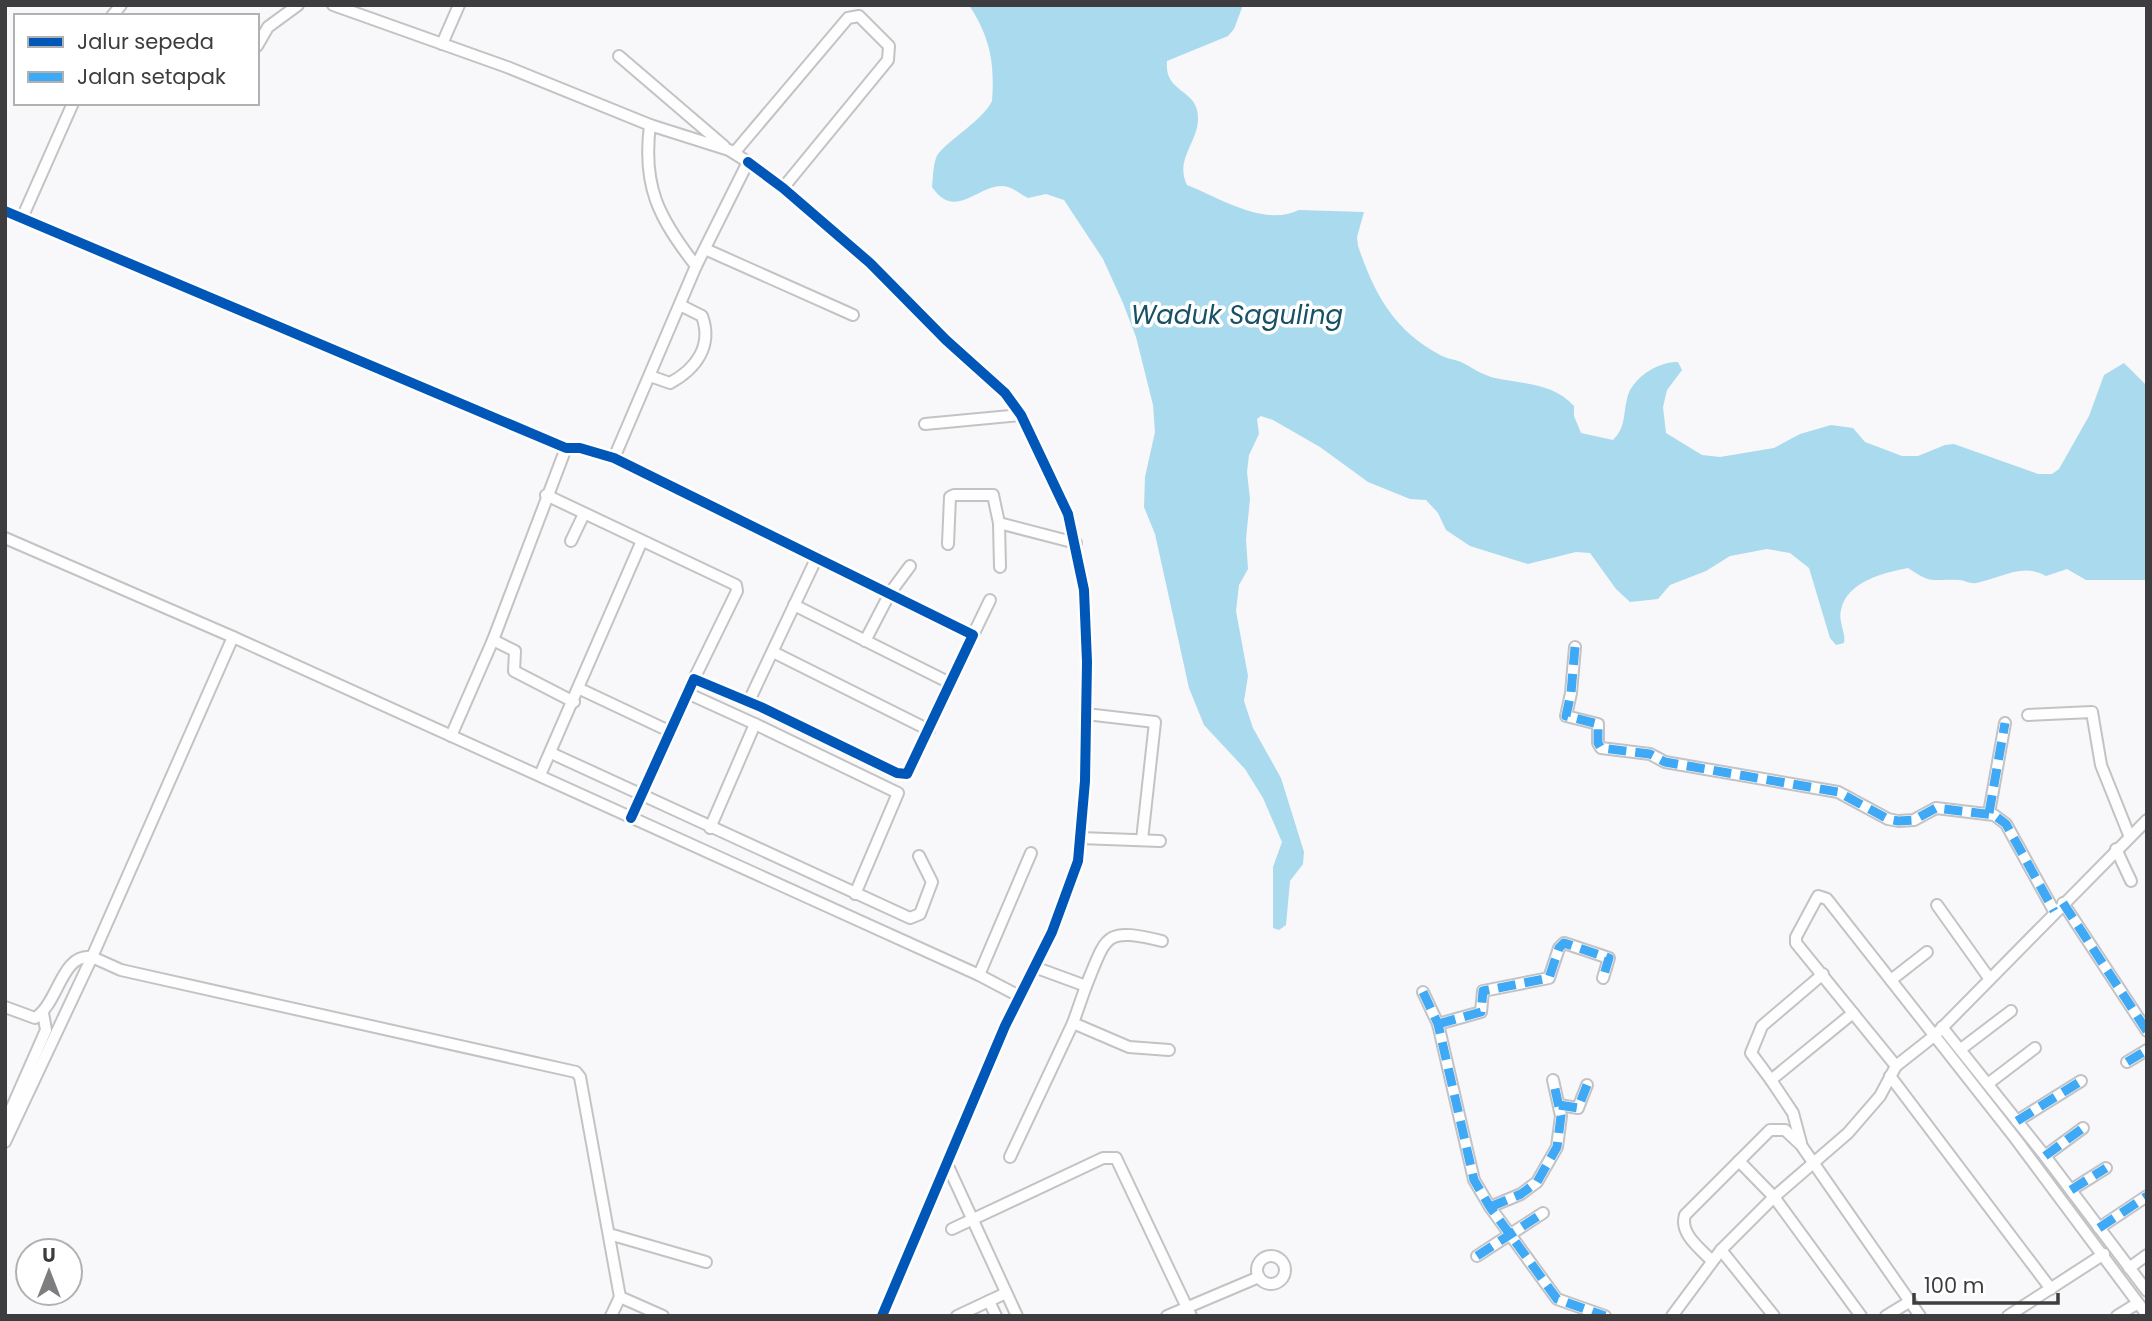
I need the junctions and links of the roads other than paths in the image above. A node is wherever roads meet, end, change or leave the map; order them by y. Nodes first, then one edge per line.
1 (298, 5) edge
2 (333, 5) edge
3 (459, 5) edge
4 (349, 8) edge
5 (259, 43) edge
6 (442, 44) junction
7 (619, 56) dead end
8 (72, 105) edge
9 (650, 125) junction
10 (732, 151) junction
11 (748, 162) junction
12 (783, 188) junction
13 (5, 211) edge
14 (22, 218) junction
15 (705, 248) junction
16 (696, 266) junction
17 (680, 305) junction
18 (853, 315) dead end
19 (650, 376) junction
20 (1021, 415) junction
21 (925, 424) dead end
22 (566, 448) junction
23 (614, 458) junction
24 (546, 495) junction
25 (583, 516) junction
26 (999, 523) junction
27 (5, 538) edge
28 (571, 541) dead end
29 (641, 543) junction
30 (1076, 543) junction
31 (948, 544) dead end
32 (817, 557) junction
33 (910, 566) dead end
34 (999, 566) dead end
35 (890, 593) junction
36 (990, 600) dead end
37 (794, 605) junction
38 (973, 635) junction
39 (233, 637) junction
40 (493, 640) junction
41 (865, 642) junction
42 (1575, 647) dead end
43 (773, 652) junction
44 (694, 679) junction
45 (950, 683) junction
46 (580, 689) junction
47 (687, 693) junction
48 (749, 701) junction
49 (574, 702) junction
50 (1086, 714) junction
51 (2028, 715) dead end
52 (2005, 723) dead end
53 (755, 724) junction
54 (929, 730) junction
55 (669, 731) junction
56 (451, 736) junction
57 (551, 753) junction
58 (540, 775) junction
59 (641, 794) junction
60 (1989, 813) junction
61 (631, 818) junction
62 (2146, 821) edge
63 (710, 828) junction
64 (2130, 835) junction
65 (1080, 838) junction
66 (1142, 840) junction
67 (1160, 841) dead end
68 (2116, 849) junction
69 (1031, 853) dead end
70 (919, 856) dead end
71 (2131, 881) dead end
72 (855, 894) junction
73 (1937, 905) dead end
74 (2058, 907) junction
75 (1162, 941) dead end
76 (1927, 952) dead end
77 (92, 957) junction
78 (1037, 968) junction
79 (1823, 974) junction
80 (979, 975) junction
81 (1603, 978) dead end
82 (1989, 978) junction
83 (1891, 980) junction
84 (1086, 986) junction
85 (1423, 992) dead end
86 (1019, 996) junction
87 (5, 1007) edge
88 (2011, 1011) dead end
89 (43, 1013) junction
90 (1853, 1013) junction
91 (1073, 1023) junction
92 (1438, 1024) junction
93 (1942, 1027) junction
94 (2145, 1027) edge
95 (1934, 1036) junction
96 (2035, 1048) dead end
97 (1961, 1049) junction
98 (1169, 1050) dead end
99 (2147, 1050) edge
100 (2127, 1062) dead end
101 (1893, 1071) junction
102 (1553, 1080) dead end
103 (1771, 1080) junction
104 (2081, 1081) dead end
105 (1989, 1083) junction
106 (1587, 1085) dead end
107 (1559, 1105) junction
108 (2017, 1121) junction
109 (5, 1123) edge
110 (2083, 1128) dead end
111 (5, 1142) edge
112 (1801, 1145) junction
113 (2045, 1156) junction
114 (1010, 1157) dead end
115 (1739, 1161) junction
116 (1814, 1162) junction
117 (947, 1164) junction
118 (2106, 1168) dead end
119 (2071, 1191) junction
120 (2147, 1196) edge
121 (1774, 1197) junction
122 (1490, 1207) junction
123 (1543, 1213) dead end
124 (972, 1219) junction
125 (2099, 1228) junction
126 (952, 1229) dead end
127 (609, 1234) junction
128 (1510, 1236) junction
129 (1721, 1250) junction
130 (2104, 1254) junction
131 (2147, 1255) edge
132 (1477, 1256) dead end
133 (1712, 1261) junction
134 (706, 1262) dead end
135 (2129, 1268) junction
136 (1259, 1277) dead end
137 (2051, 1289) junction
138 (2147, 1291) edge
139 (1006, 1293) junction
140 (620, 1297) junction
141 (989, 1301) junction
142 (1909, 1302) junction
143 (2138, 1303) junction
144 (1189, 1311) edge
145 (2147, 1315) edge
146 (611, 1316) edge
147 (663, 1316) edge
148 (882, 1316) edge
149 (957, 1316) edge
150 (996, 1316) edge
151 (1017, 1316) edge
152 (1167, 1316) edge
153 (1605, 1316) edge
154 (1672, 1316) edge
155 (1774, 1316) edge
156 (1861, 1316) edge
157 (1886, 1316) edge
158 (1920, 1316) edge
159 (2008, 1316) edge
160 (2117, 1316) edge

1 - 5 street
2 - 4 street
3 - 6 street
4 - 6 street
6 - 9 street
7 - 10 street
8 - 14 street
9 - 10 street
9 - 16 street
10 - 11 street
10 - 12 street
11 - 12 street
11 - 15 street
12 - 20 street
13 - 14 street
14 - 22 street
15 - 16 street
15 - 18 street
16 - 17 street
17 - 19 street
17 - 19 street
19 - 23 street
20 - 21 street
20 - 30 street
22 - 23 street
22 - 24 street
23 - 32 street
24 - 25 street
24 - 40 street
25 - 28 street
25 - 29 street
26 - 30 street
26 - 31 street
26 - 34 street
27 - 39 street
29 - 44 street
29 - 46 street
30 - 50 street
32 - 35 street
32 - 37 street
33 - 35 street
35 - 38 street
35 - 41 street
36 - 38 street
37 - 41 street
37 - 43 street
38 - 45 street
39 - 56 street
39 - 77 street
40 - 49 street
40 - 56 street
41 - 45 street
42 - 60 street
43 - 48 street
43 - 54 street
44 - 47 street
44 - 48 street
45 - 54 street
46 - 49 street
46 - 55 street
47 - 53 street
47 - 55 street
48 - 54 street
49 - 57 street
50 - 65 street
50 - 66 street
51 - 64 street
52 - 60 street
53 - 63 street
53 - 72 street
55 - 59 street
56 - 58 street
57 - 58 street
57 - 59 street
58 - 61 street
59 - 61 street
59 - 63 street
60 - 74 street
61 - 80 street
62 - 64 street
63 - 72 street
64 - 68 street
65 - 66 street
65 - 78 street
66 - 67 street
68 - 71 street
68 - 74 street
69 - 80 street
70 - 72 street
73 - 82 street
74 - 82 street
74 - 94 street
75 - 84 street
76 - 83 street
77 - 89 street
77 - 111 street
77 - 127 street
78 - 84 street
78 - 86 street
79 - 83 street
79 - 90 street
79 - 103 street
80 - 86 street
81 - 92 street
82 - 93 street
83 - 95 street
84 - 91 street
85 - 92 street
86 - 117 street
87 - 89 street
88 - 97 street
89 - 109 street
90 - 101 street
90 - 103 street
91 - 98 street
91 - 114 street
92 - 122 street
93 - 95 street
93 - 97 street
95 - 101 street
95 - 130 street
96 - 105 street
97 - 105 street
99 - 100 street
101 - 116 street
101 - 137 street
102 - 107 street
103 - 112 street
104 - 108 street
105 - 108 street
106 - 107 street
107 - 122 street
108 - 113 street
110 - 113 street
112 - 115 street
112 - 116 street
113 - 119 street
115 - 121 street
115 - 133 street
116 - 121 street
116 - 142 street
117 - 124 street
117 - 148 street
118 - 119 street
119 - 125 street
120 - 125 street
121 - 129 street
121 - 156 street
122 - 128 street
123 - 128 street
124 - 126 street
124 - 139 street
124 - 144 street
125 - 135 street
127 - 134 street
127 - 140 street
128 - 132 street
128 - 153 street
129 - 133 street
129 - 155 street
130 - 137 street
130 - 143 street
131 - 135 street
133 - 154 street
135 - 138 street
136 - 144 street
137 - 159 street
139 - 141 street
139 - 151 street
140 - 146 street
140 - 147 street
141 - 149 street
141 - 150 street
142 - 157 street
142 - 158 street
143 - 145 street
143 - 160 street
144 - 152 street

